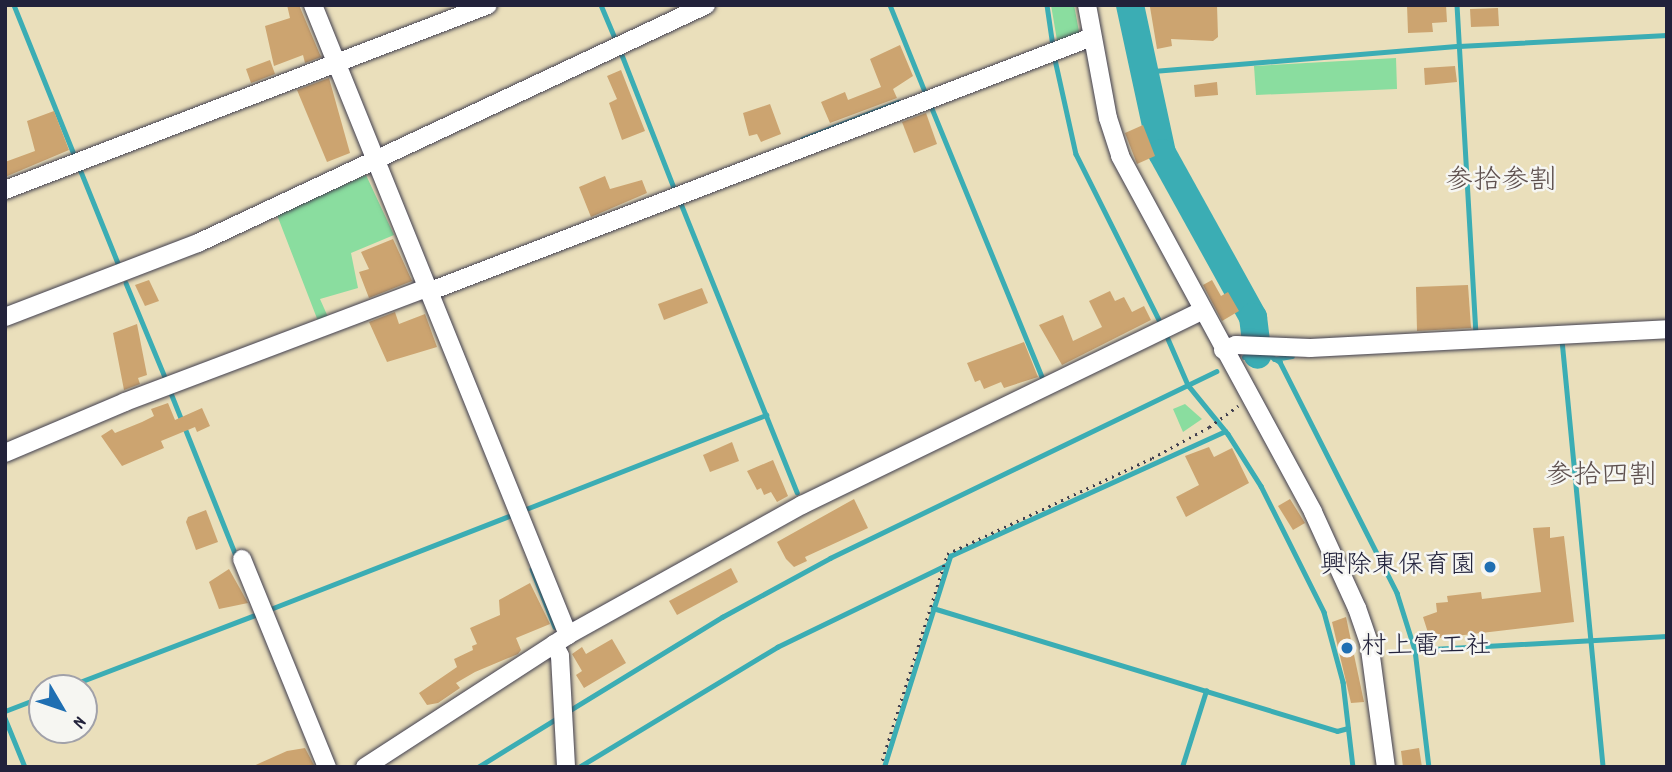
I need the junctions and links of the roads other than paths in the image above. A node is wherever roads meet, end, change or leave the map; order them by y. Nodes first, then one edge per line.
1 (313, 5) edge
2 (488, 5) edge
3 (706, 5) edge
4 (1087, 5) edge
5 (1092, 37) junction
6 (337, 64) junction
7 (376, 160) junction
8 (5, 190) edge
9 (428, 290) junction
10 (1202, 312) junction
11 (5, 317) edge
12 (1667, 329) edge
13 (1223, 350) junction
14 (5, 453) edge
15 (242, 559) dead end
16 (561, 640) junction
17 (327, 767) edge
18 (365, 767) edge
19 (566, 767) edge
20 (1386, 767) edge

1 - 6 street
2 - 6 street
3 - 7 street
4 - 5 street
5 - 9 street
5 - 10 street
6 - 7 street
6 - 8 street
7 - 9 street
7 - 11 street
9 - 14 street
9 - 16 street
10 - 13 street
10 - 16 street
12 - 13 street
13 - 20 street
15 - 17 street
16 - 18 street
16 - 19 street

